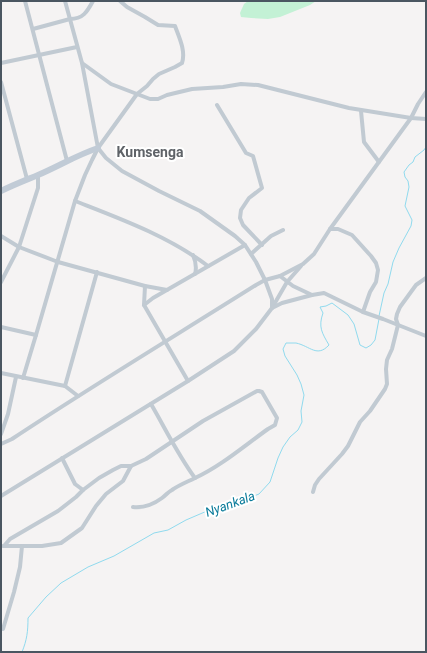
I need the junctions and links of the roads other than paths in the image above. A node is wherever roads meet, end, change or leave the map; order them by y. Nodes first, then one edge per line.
1 (25, 1) edge
2 (65, 1) edge
3 (93, 1) edge
4 (120, 1) edge
5 (70, 19) junction
6 (33, 28) junction
7 (77, 47) junction
8 (39, 55) junction
9 (1, 63) edge
10 (82, 63) junction
11 (1, 82) edge
12 (426, 92) edge
13 (137, 94) junction
14 (217, 105) dead end
15 (361, 111) junction
16 (411, 118) junction
17 (426, 119) edge
18 (98, 148) junction
19 (67, 161) junction
20 (379, 162) junction
21 (38, 175) junction
22 (27, 179) junction
23 (1, 191) edge
24 (75, 200) junction
25 (330, 229) junction
26 (283, 230) dead end
27 (1, 236) edge
28 (245, 245) junction
29 (262, 245) junction
30 (18, 247) junction
31 (193, 254) junction
32 (251, 254) junction
33 (58, 262) junction
34 (303, 264) junction
35 (208, 266) junction
36 (97, 272) junction
37 (195, 274) junction
38 (280, 276) junction
39 (426, 278) edge
40 (265, 280) junction
41 (1, 282) edge
42 (287, 282) junction
43 (145, 286) junction
44 (167, 290) junction
45 (312, 295) junction
46 (144, 306) junction
47 (272, 308) junction
48 (363, 312) junction
49 (398, 325) junction
50 (1, 327) edge
51 (36, 335) junction
52 (426, 336) edge
53 (165, 342) junction
54 (1, 373) edge
55 (16, 377) junction
56 (23, 378) junction
57 (188, 381) junction
58 (65, 386) junction
59 (78, 396) junction
60 (151, 404) junction
61 (1, 434) edge
62 (172, 441) junction
63 (1, 444) edge
64 (62, 458) junction
65 (131, 466) junction
66 (194, 478) junction
67 (83, 490) junction
68 (314, 492) dead end
69 (1, 496) edge
70 (133, 507) dead end
71 (2, 546) edge
72 (22, 546) junction
73 (3, 629) dead end

1 - 6 street
2 - 5 street
3 - 5 street
4 - 13 street
5 - 6 street
5 - 7 street
6 - 8 street
7 - 8 street
7 - 10 street
8 - 9 street
8 - 19 street
10 - 13 street
10 - 18 street
11 - 22 street
12 - 16 street
13 - 15 street
13 - 18 street
14 - 29 street
15 - 16 street
15 - 20 street
16 - 17 street
16 - 20 street
18 - 19 street
18 - 24 street
18 - 28 street
19 - 21 street
20 - 25 street
21 - 22 street
21 - 30 street
22 - 23 street
24 - 31 street
24 - 33 street
25 - 34 street
25 - 48 street
26 - 29 street
27 - 30 street
28 - 32 street
28 - 35 street
29 - 32 street
30 - 33 street
30 - 41 street
31 - 35 street
31 - 37 street
32 - 40 street
33 - 36 street
33 - 51 street
34 - 38 street
34 - 42 street
35 - 37 street
36 - 43 street
36 - 58 street
37 - 44 street
38 - 40 street
38 - 42 street
39 - 49 street
40 - 47 street
40 - 53 street
42 - 45 street
42 - 47 street
43 - 44 street
43 - 46 street
44 - 46 street
45 - 47 street
45 - 48 street
46 - 53 street
47 - 57 street
48 - 49 street
49 - 52 street
49 - 68 street
50 - 51 street
51 - 56 street
53 - 57 street
53 - 59 street
54 - 55 street
55 - 56 street
55 - 61 street
56 - 58 street
57 - 60 street
58 - 59 street
59 - 63 street
60 - 62 street
60 - 64 street
62 - 65 street
62 - 66 street
62 - 66 street
64 - 67 street
64 - 69 street
65 - 67 street
65 - 72 street
66 - 70 street
67 - 71 street
71 - 72 street
72 - 73 street

